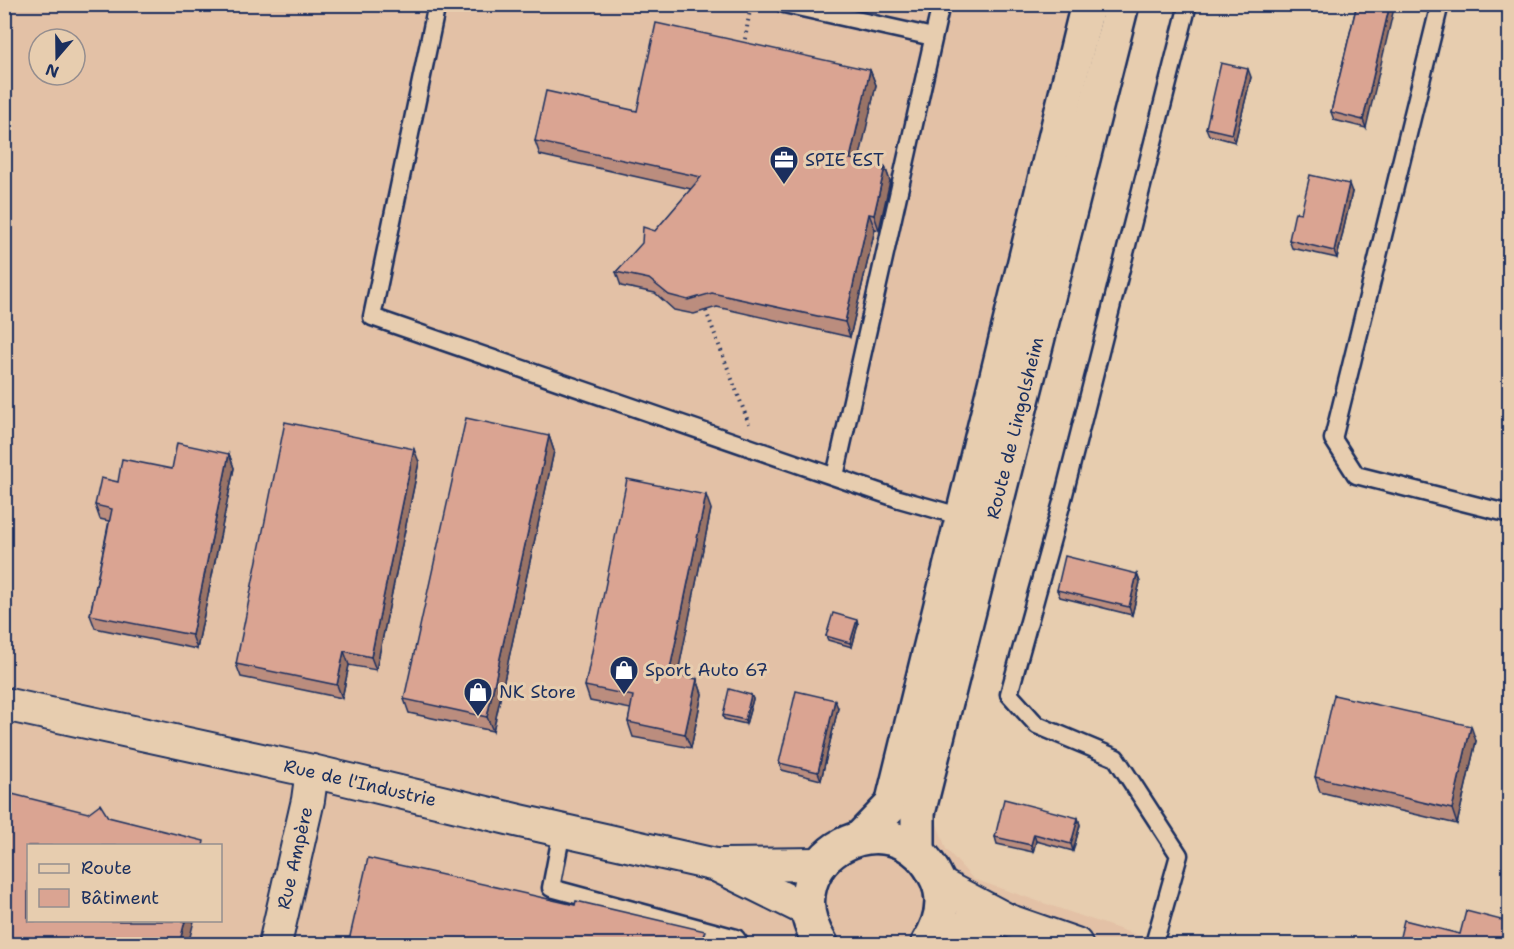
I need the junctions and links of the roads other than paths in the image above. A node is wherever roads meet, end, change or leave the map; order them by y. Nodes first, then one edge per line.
1 (437, 4) edge
2 (784, 4) edge
3 (940, 4) edge
4 (1088, 4) edge
5 (1122, 4) edge
6 (1188, 4) edge
7 (1440, 4) edge
8 (933, 37) junction
9 (835, 476) junction
10 (1509, 514) edge
11 (963, 517) junction
12 (4, 704) edge
13 (312, 771) junction
14 (562, 831) junction
15 (861, 837) junction
16 (918, 852) junction
17 (819, 864) junction
18 (716, 866) junction
19 (939, 884) junction
20 (807, 910) junction
21 (1006, 920) junction
22 (932, 938) edge
23 (275, 945) edge
24 (740, 945) edge
25 (821, 945) edge
26 (1076, 945) edge
27 (1154, 945) edge

1 - 9 lane
2 - 8 lane
3 - 8 lane
4 - 11 main road, Route de Lingolsheim
5 - 16 main road, Route de Lingolsheim
6 - 27 lane
7 - 10 lane
8 - 9 lane
9 - 11 lane
11 - 15 main road, Route de Lingolsheim
12 - 13 street, Rue de l'Industrie
13 - 14 street, Rue de l'Industrie
13 - 23 street, Rue Ampère
14 - 18 street, Rue de l'Industrie
14 - 24 lane
15 - 16 main road
15 - 17 main road
16 - 19 main road
17 - 18 street, Rue de l'Industrie
17 - 20 main road
18 - 20 street, Rue de l'Industrie
19 - 21 street
19 - 22 main road
20 - 25 main road
21 - 22 street
21 - 26 street

